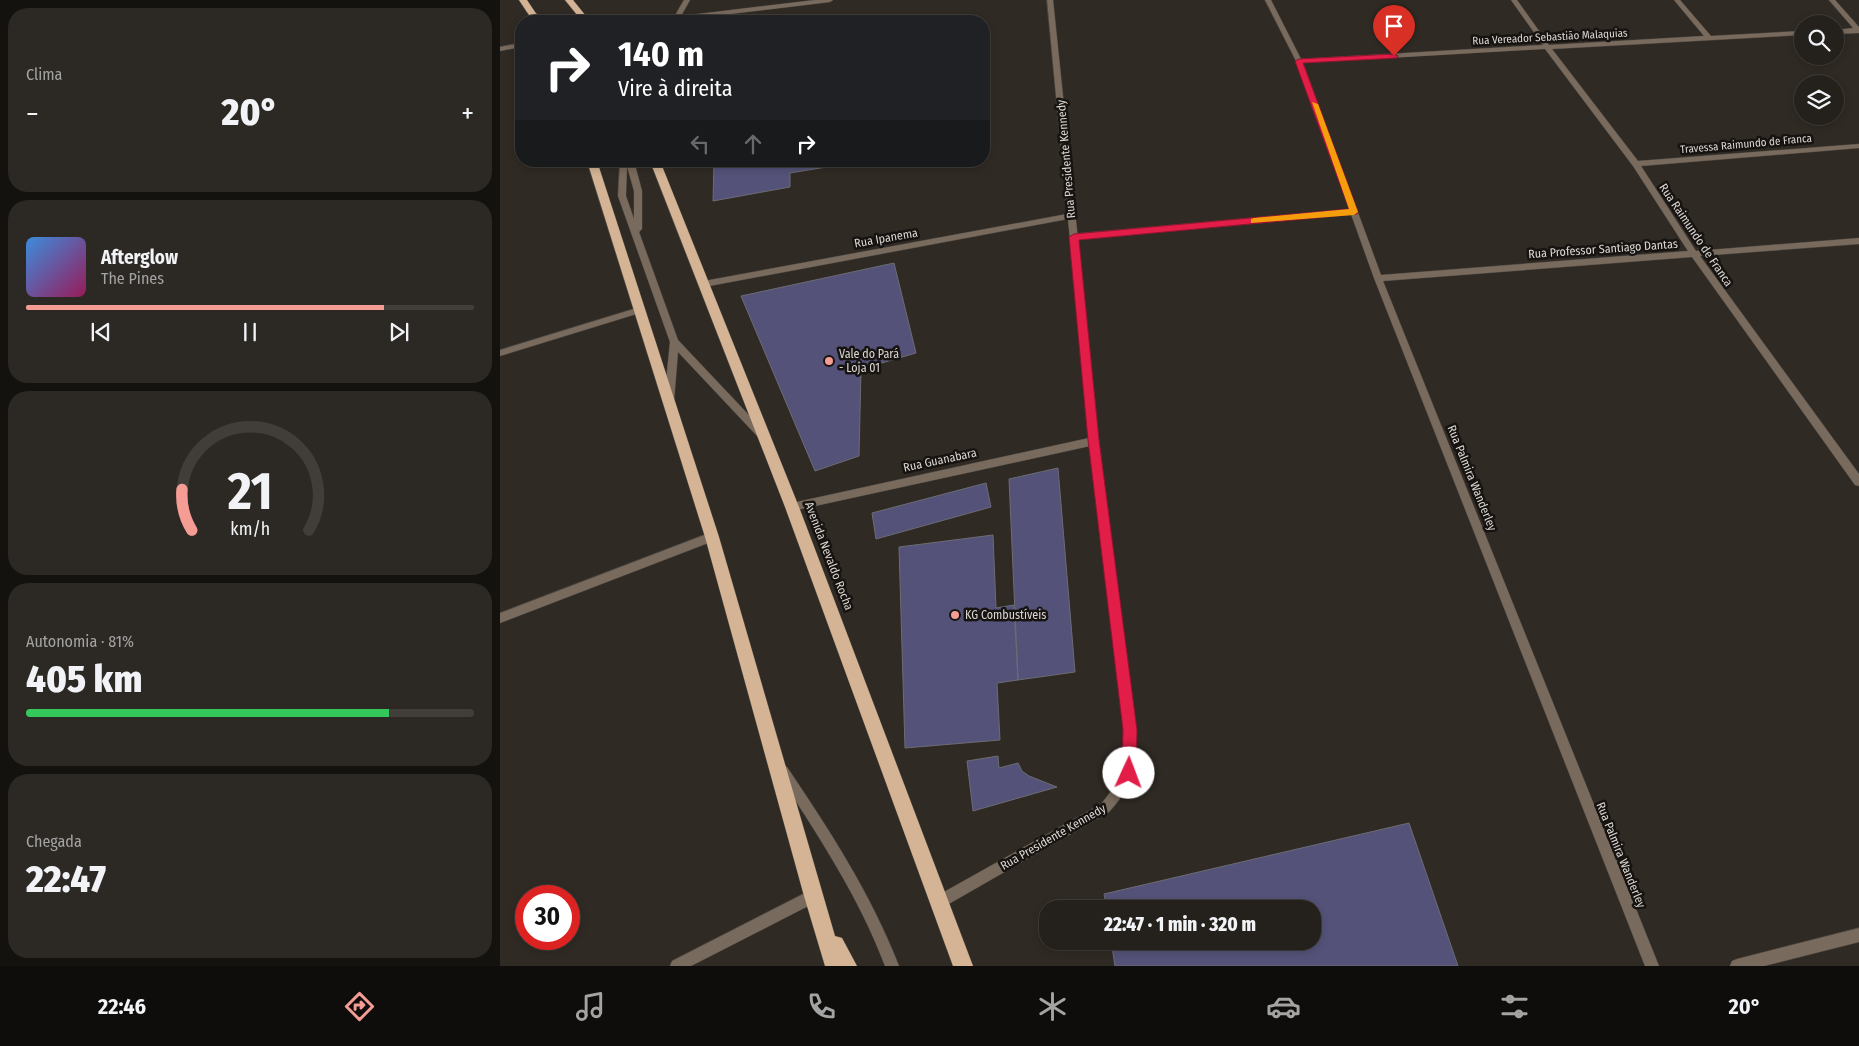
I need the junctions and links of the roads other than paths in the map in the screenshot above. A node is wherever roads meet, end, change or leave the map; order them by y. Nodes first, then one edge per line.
1 (523, 0) edge
2 (569, 0) edge
3 (687, 0) edge
4 (830, 0) edge
5 (1050, 0) edge
6 (1268, 0) edge
7 (1514, 0) edge
8 (1677, 0) edge
9 (1832, 0) edge
10 (528, 10) junction
11 (532, 15) edge
12 (536, 15) edge
13 (581, 15) edge
14 (678, 15) edge
15 (695, 15) edge
16 (1859, 31) edge
17 (1844, 32) edge
18 (1794, 34) edge
19 (1709, 38) junction
20 (515, 46) edge
21 (1547, 48) junction
22 (500, 49) edge
23 (1299, 61) junction
24 (1859, 146) edge
25 (1636, 164) junction
26 (594, 167) edge
27 (624, 167) edge
28 (632, 167) edge
29 (657, 167) edge
30 (1354, 212) junction
31 (1072, 216) junction
32 (637, 235) junction
33 (1074, 237) junction
34 (1859, 241) edge
35 (1694, 254) junction
36 (1378, 278) junction
37 (704, 284) junction
38 (640, 310) junction
39 (674, 342) junction
40 (500, 353) edge
41 (669, 403) junction
42 (764, 437) junction
43 (1094, 440) junction
44 (1859, 482) edge
45 (792, 507) junction
46 (712, 537) junction
47 (500, 618) edge
48 (775, 758) junction
49 (813, 896) junction
50 (940, 902) junction
51 (822, 923) junction
52 (1859, 935) edge
53 (677, 966) edge
54 (835, 966) edge
55 (847, 966) edge
56 (892, 966) edge
57 (963, 966) edge
58 (1652, 966) edge
59 (1737, 966) edge

1 - 10 highway
2 - 13 highway
3 - 14 street
4 - 15 street
5 - 31 street, Rua Presidente Kennedy
6 - 23 street, Rua Palmira Wanderley
7 - 21 street, Rua Raimundo de Franca
8 - 19 street
9 - 16 street
10 - 11 highway
10 - 12 street
16 - 17 street
18 - 19 street, Rua Vereador Sebastião Malaquias
19 - 21 street, Rua Vereador Sebastião Malaquias
20 - 22 street
21 - 23 street, Rua Vereador Sebastião Malaquias
21 - 25 street, Rua Raimundo de Franca
23 - 30 street, Rua Palmira Wanderley
24 - 25 street, Travessa Raimundo de Franca
25 - 35 street, Rua Raimundo de Franca
26 - 38 highway
27 - 32 street
28 - 32 street
29 - 37 highway, Avenida Nevaldo Rocha
30 - 33 street
30 - 36 street, Rua Palmira Wanderley
31 - 33 street, Rua Presidente Kennedy
31 - 37 street, Rua Ipanema
32 - 39 street
33 - 43 street, Rua Presidente Kennedy
34 - 35 street, Rua Professor Santiago Dantas
35 - 36 street, Rua Professor Santiago Dantas
35 - 44 street, Rua Raimundo de Franca
36 - 58 street, Rua Palmira Wanderley
37 - 42 highway, Avenida Nevaldo Rocha
38 - 40 street
38 - 41 highway
39 - 41 street
39 - 42 street
41 - 46 highway
42 - 45 highway, Avenida Nevaldo Rocha
43 - 45 street, Rua Guanabara
43 - 50 street, Rua Presidente Kennedy
45 - 50 highway, Avenida Nevaldo Rocha
46 - 47 street
46 - 48 highway
48 - 49 highway
48 - 56 street
49 - 51 highway
49 - 53 street
50 - 57 highway, Avenida Nevaldo Rocha
51 - 54 highway
51 - 55 highway
52 - 59 street

